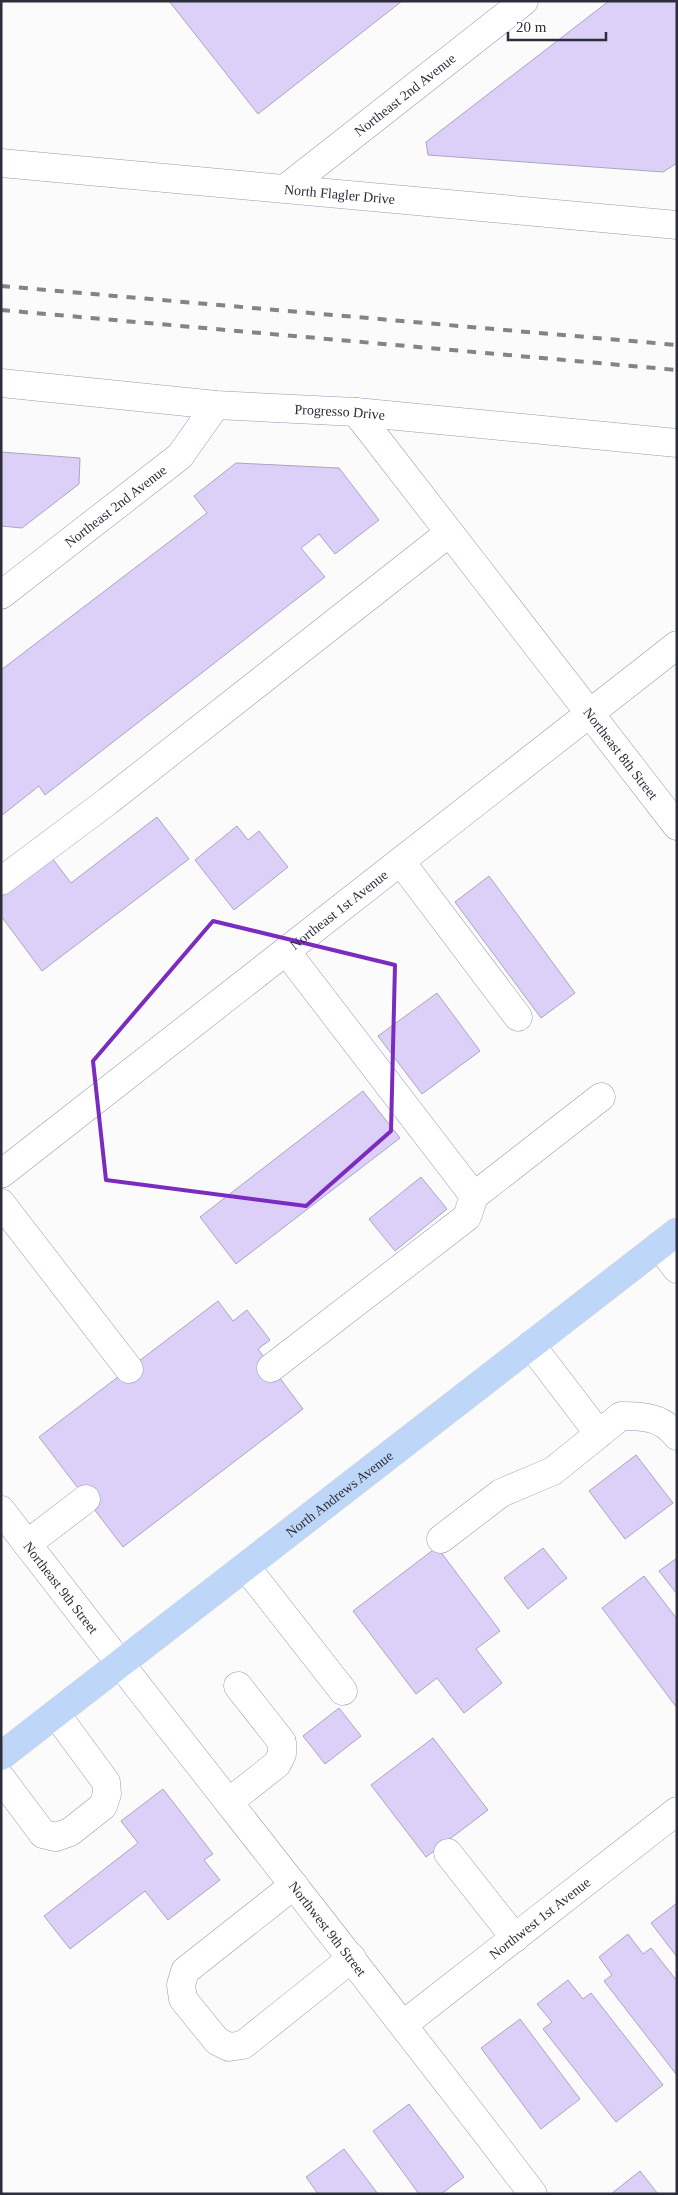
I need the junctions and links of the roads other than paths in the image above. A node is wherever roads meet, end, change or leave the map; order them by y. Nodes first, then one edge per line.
1 (524, 1) edge
2 (1, 163) edge
3 (286, 188) junction
4 (672, 219) edge
5 (1, 383) edge
6 (216, 405) junction
7 (356, 412) junction
8 (677, 443) edge
9 (454, 539) junction
10 (1, 595) edge
11 (677, 645) edge
12 (589, 714) junction
13 (677, 826) edge
14 (401, 862) junction
15 (1, 881) edge
16 (286, 951) junction
17 (518, 1017) dead end
18 (601, 1097) dead end
19 (1, 1174) edge
20 (474, 1196) junction
21 (1, 1203) edge
22 (668, 1239) edge
23 (677, 1269) edge
24 (531, 1345) junction
25 (271, 1368) dead end
26 (128, 1369) dead end
27 (599, 1434) junction
28 (677, 1436) edge
29 (86, 1499) dead end
30 (1, 1510) edge
31 (441, 1539) dead end
32 (28, 1544) junction
33 (246, 1567) junction
34 (120, 1665) junction
35 (238, 1686) dead end
36 (343, 1691) dead end
37 (56, 1714) junction
38 (1, 1756) edge
39 (1, 1778) edge
40 (229, 1802) junction
41 (677, 1811) edge
42 (448, 1853) dead end
43 (294, 1885) junction
44 (515, 1938) junction
45 (352, 1958) junction
46 (404, 2024) junction
47 (533, 2194) edge

1 - 3 street, Northeast 2nd Avenue
2 - 3 street, North Flagler Drive
3 - 4 street, North Flagler Drive
5 - 6 street, Progresso Drive
6 - 7 street, Progresso Drive
6 - 10 street, Northeast 2nd Avenue
7 - 8 street, Progresso Drive
7 - 9 street
9 - 12 street, Northeast 8th Street
9 - 15 street
11 - 12 street, Northeast 1st Avenue
12 - 13 street, Northeast 8th Street
12 - 14 street, Northeast 1st Avenue
14 - 16 street, Northeast 1st Avenue
14 - 17 street
16 - 19 street, Northeast 1st Avenue
16 - 20 street
18 - 20 street
20 - 25 street
21 - 26 street
22 - 23 street
22 - 24 main road, North Andrews Avenue
24 - 27 street
24 - 33 main road, North Andrews Avenue
27 - 28 street
27 - 31 street
29 - 32 street
30 - 32 street, Northeast 9th Street
32 - 34 street, Northeast 9th Street
33 - 34 main road, North Andrews Avenue
33 - 36 street
34 - 37 main road, North Andrews Avenue
34 - 40 street, Northwest 9th Street
35 - 40 street
37 - 38 main road, North Andrews Avenue
37 - 39 street
40 - 43 street, Northwest 9th Street
41 - 44 street, Northwest 1st Avenue
42 - 44 street
43 - 45 street, Northwest 9th Street
43 - 45 street
44 - 46 street, Northwest 1st Avenue
45 - 46 street, Northwest 9th Street
46 - 47 street, Northwest 9th Street

